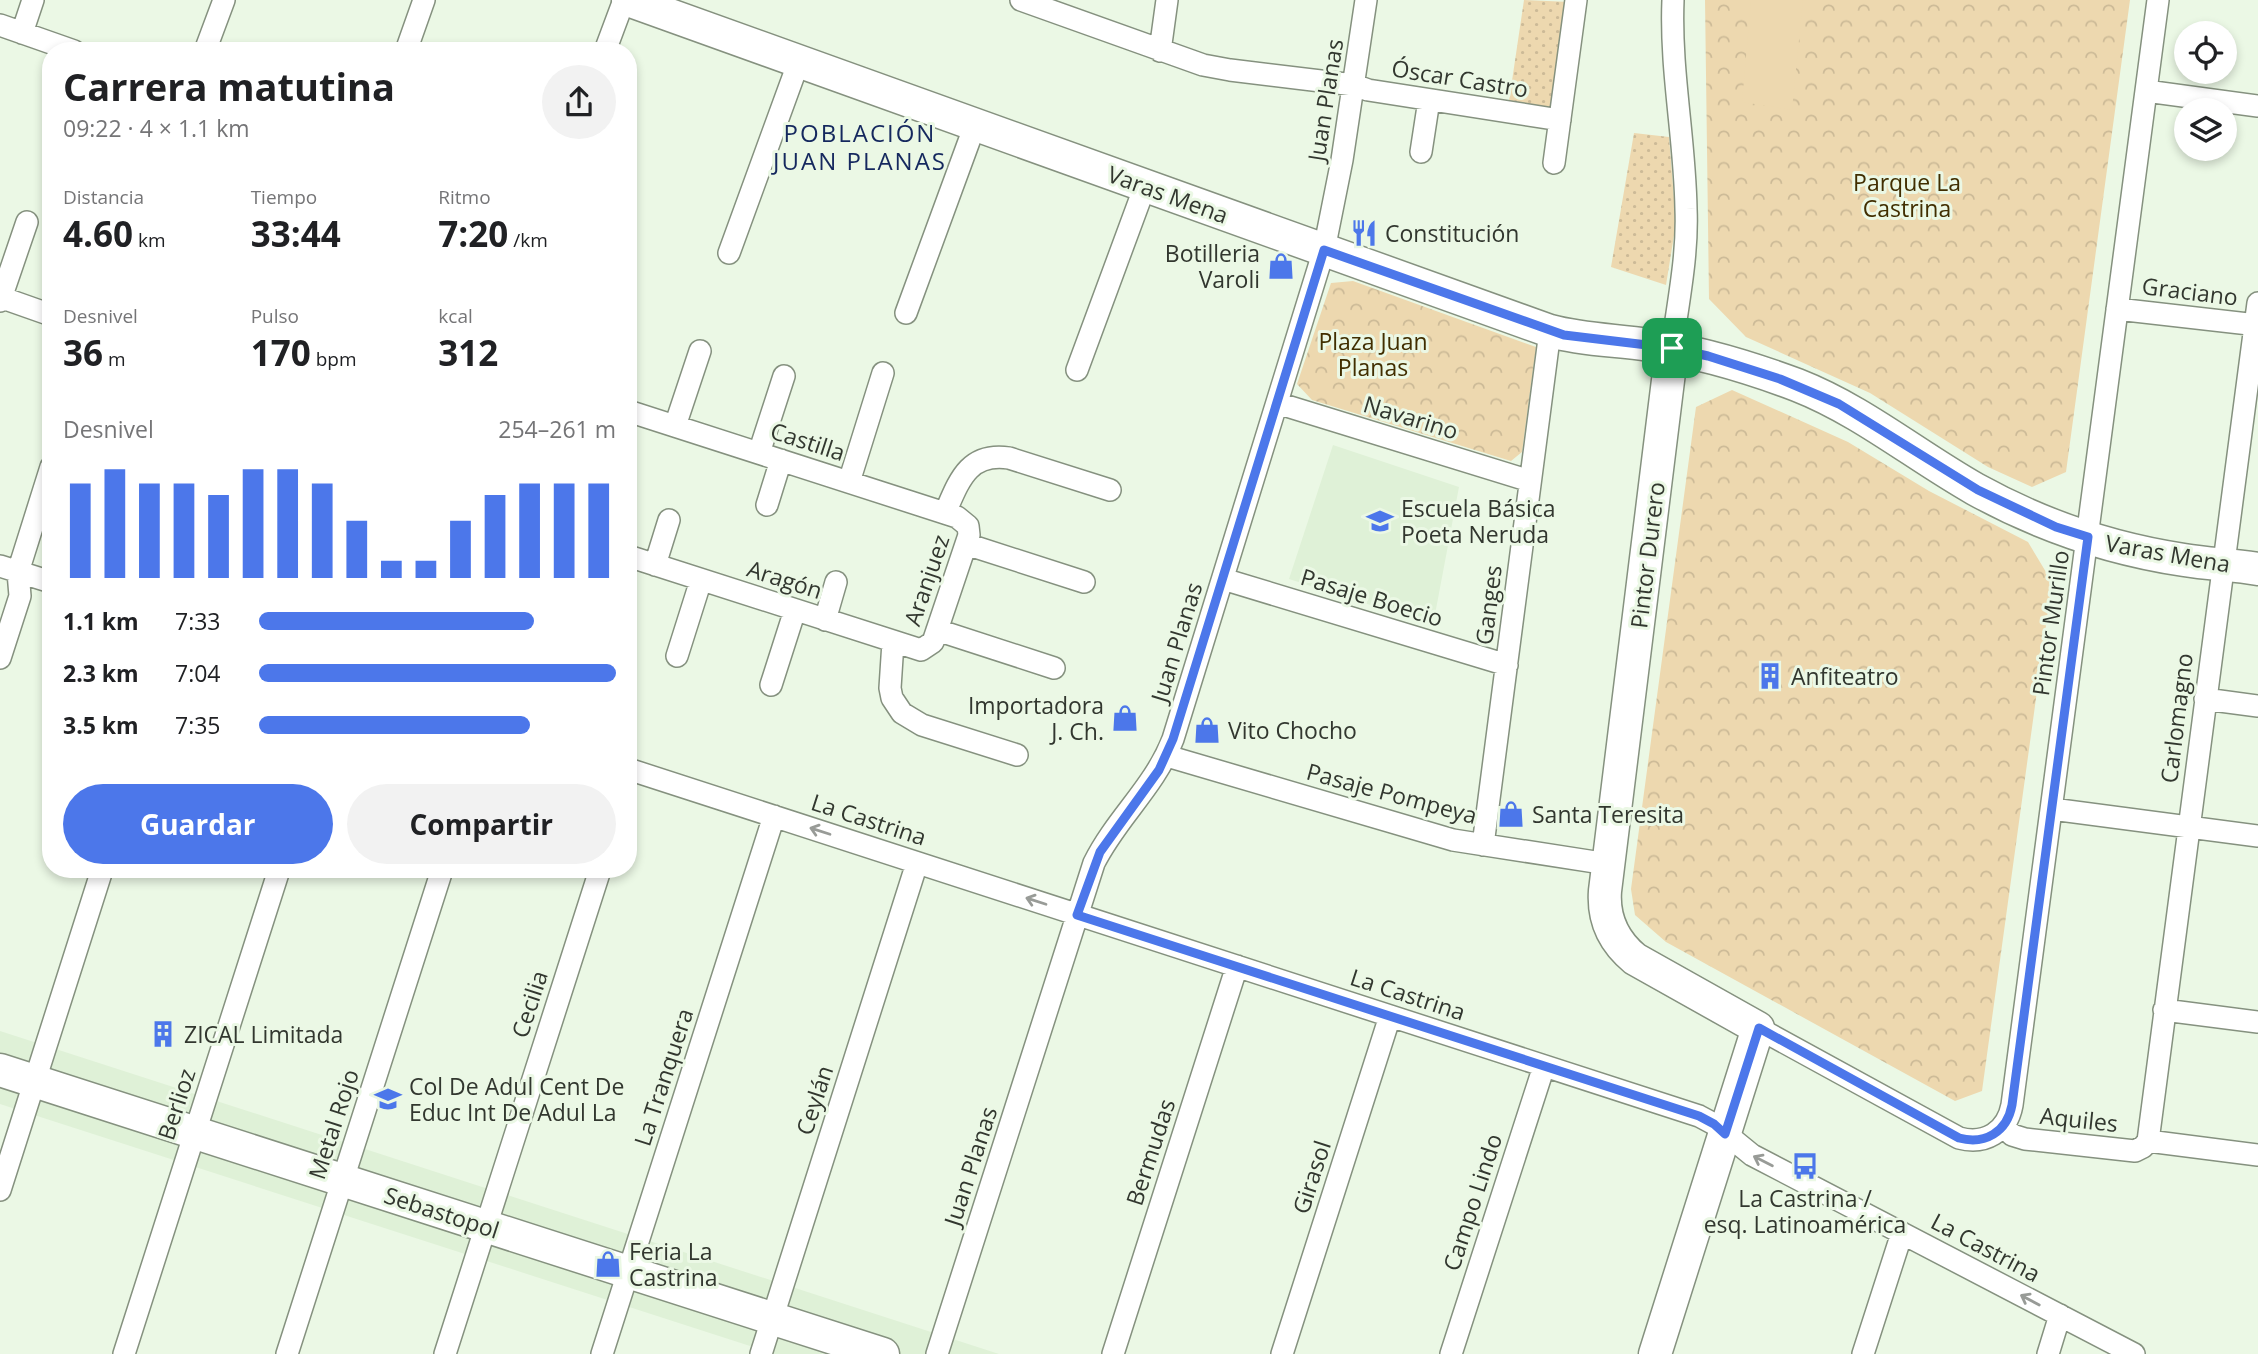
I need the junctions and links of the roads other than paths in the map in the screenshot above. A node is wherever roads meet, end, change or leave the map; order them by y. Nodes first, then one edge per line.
1 (33, 0) edge
2 (223, 0) edge
3 (424, 0) edge
4 (626, 0) edge
5 (1020, 0) edge
6 (1167, 0) edge
7 (1366, 0) edge
8 (1576, 0) edge
9 (1673, 0) edge
10 (2158, 0) edge
11 (1060, 7) edge
12 (0, 25) edge
13 (22, 33) junction
14 (48, 42) edge
15 (208, 42) edge
16 (409, 42) edge
17 (610, 42) edge
18 (1160, 51) junction
19 (799, 61) junction
20 (1354, 85) junction
21 (2146, 91) junction
22 (1429, 100) junction
23 (2258, 106) edge
24 (1560, 120) junction
25 (975, 125) junction
26 (1421, 152) dead end
27 (1554, 163) dead end
28 (1145, 186) junction
29 (27, 222) dead end
30 (1324, 250) junction
31 (729, 253) dead end
32 (0, 298) edge
33 (2258, 303) edge
34 (2117, 309) junction
35 (42, 312) edge
36 (906, 313) dead end
37 (2257, 325) edge
38 (1550, 331) junction
39 (1672, 348) junction
40 (701, 351) dead end
41 (1077, 370) dead end
42 (883, 373) dead end
43 (784, 376) dead end
44 (1277, 403) junction
45 (637, 414) edge
46 (676, 426) junction
47 (759, 453) junction
48 (781, 460) junction
49 (1530, 481) junction
50 (849, 482) junction
51 (42, 489) edge
52 (1110, 490) dead end
53 (767, 505) dead end
54 (945, 513) junction
55 (669, 520) dead end
56 (967, 535) junction
57 (2088, 537) junction
58 (637, 559) edge
59 (2222, 564) junction
60 (655, 565) junction
61 (9, 569) edge
62 (2258, 569) edge
63 (42, 579) edge
64 (1223, 579) junction
65 (701, 580) junction
66 (836, 582) dead end
67 (1084, 582) dead end
68 (795, 610) junction
69 (825, 620) junction
70 (932, 639) junction
71 (892, 642) junction
72 (677, 656) dead end
73 (0, 658) edge
74 (1507, 665) junction
75 (1054, 668) dead end
76 (771, 685) dead end
77 (2205, 699) junction
78 (2258, 706) edge
79 (1017, 755) dead end
80 (1167, 755) junction
81 (637, 776) edge
82 (2052, 809) junction
83 (774, 816) junction
84 (2188, 827) junction
85 (2258, 836) edge
86 (1483, 845) junction
87 (917, 863) junction
88 (1608, 864) junction
89 (99, 878) edge
90 (276, 878) edge
91 (439, 878) edge
92 (597, 878) edge
93 (1077, 915) junction
94 (1237, 966) junction
95 (2164, 1010) junction
96 (1390, 1016) junction
97 (2258, 1023) edge
98 (1759, 1028) junction
99 (1544, 1066) junction
100 (0, 1070) edge
101 (34, 1081) junction
102 (2004, 1126) junction
103 (195, 1133) junction
104 (1725, 1134) junction
105 (2148, 1141) junction
106 (2258, 1155) edge
107 (343, 1180) junction
108 (0, 1190) edge
109 (486, 1226) junction
110 (1902, 1233) junction
111 (628, 1272) junction
112 (2060, 1315) junction
113 (772, 1318) junction
114 (124, 1354) edge
115 (287, 1354) edge
116 (444, 1354) edge
117 (602, 1354) edge
118 (761, 1354) edge
119 (883, 1354) edge
120 (937, 1354) edge
121 (1112, 1354) edge
122 (1282, 1354) edge
123 (1451, 1354) edge
124 (1655, 1354) edge
125 (1863, 1354) edge
126 (2048, 1354) edge
127 (2134, 1354) edge

1 - 13 street
2 - 15 street
3 - 16 street
4 - 17 street
4 - 19 street, Varas Mena
5 - 11 street, Óscar Castro
6 - 18 street
7 - 20 street, Juan Planas
8 - 24 street
9 - 39 street, Pintor Durero
10 - 21 street, Pintor Murillo
11 - 18 street, Óscar Castro
12 - 13 street
13 - 14 street
18 - 20 street, Óscar Castro
19 - 25 street, Varas Mena
19 - 31 street
20 - 22 street, Óscar Castro
20 - 30 street, Juan Planas
21 - 23 street
21 - 34 street, Pintor Murillo
22 - 24 street, Óscar Castro
22 - 26 street
24 - 27 street
25 - 28 street, Varas Mena
25 - 36 street
28 - 30 street, Varas Mena
28 - 41 street
29 - 32 street
30 - 38 street, Varas Mena
30 - 44 street, Juan Planas
32 - 35 street
33 - 37 street, Carlomagno
34 - 37 street, Graciano
34 - 57 street, Pintor Murillo
37 - 59 street, Carlomagno
38 - 39 street, Varas Mena
38 - 49 street, Ganges
39 - 57 street, Varas Mena
39 - 88 street, Pintor Durero
40 - 46 street
42 - 50 street
43 - 47 street
44 - 49 street, Navarino
44 - 64 street, Juan Planas
45 - 46 street, Castilla
46 - 47 street, Castilla
47 - 48 street, Castilla
48 - 50 street, Castilla
48 - 53 street
49 - 74 street, Ganges
50 - 54 street, Castilla
51 - 61 street
52 - 54 street
54 - 56 street, Castilla
55 - 60 street
56 - 67 street, Castilla
56 - 70 street, Aranjuez
57 - 59 street, Varas Mena
57 - 82 street, Pintor Murillo
58 - 60 street, Aragón
59 - 62 street, Varas Mena
59 - 77 street, Carlomagno
60 - 65 street, Aragón
61 - 63 street
61 - 73 street
64 - 74 street, Pasaje Boecio
64 - 80 street, Juan Planas
65 - 68 street, Aragón
65 - 72 street
66 - 69 street
68 - 69 street, Aragón
68 - 76 street
69 - 71 street, Aragón
70 - 71 street, Aragón
70 - 75 street, Aragón
71 - 79 street
74 - 86 street, Ganges
77 - 78 street
77 - 84 street, Carlomagno
80 - 86 street, Pasaje Pompeya
80 - 93 street, Juan Planas
81 - 83 street, La Castrina
82 - 84 street
82 - 102 street, Pintor Murillo
87 -> 83 street, La Castrina
83 - 111 street, La Tranquera
84 - 85 street
84 - 95 street, Carlomagno
86 - 88 street, Pasaje Pompeya
93 -> 87 street, La Castrina
87 - 113 street, Ceylán
88 - 98 street, Pintor Durero
89 - 101 street
90 - 103 street, Berlioz
91 - 107 street, Metal Rojo
92 - 109 street, Cecilia
93 - 94 street, La Castrina
93 - 120 street, Juan Planas
94 - 96 street, La Castrina
94 - 121 street, Bermudas
95 - 97 street
95 - 105 street, Carlomagno
96 - 99 street, La Castrina
96 - 122 street, Girasol
98 - 102 street
98 - 104 street
99 - 104 street, La Castrina
99 - 123 street, Campo Lindo
100 - 101 street, Sebastopol
101 - 103 street, Sebastopol
101 - 108 street
102 - 105 street, Aquiles
103 - 107 street, Sebastopol
103 - 114 street, Berlioz
110 -> 104 street, La Castrina
104 - 124 street
105 - 106 street, Aquiles
107 - 109 street, Sebastopol
107 - 115 street, Metal Rojo
109 - 111 street, Sebastopol
109 - 116 street, Cecilia
112 -> 110 street, La Castrina
110 - 125 street
111 - 113 street, Sebastopol
111 - 117 street, La Tranquera
112 - 126 street
112 - 127 street, La Castrina
113 - 118 street, Ceylán
113 - 119 street, Sebastopol

